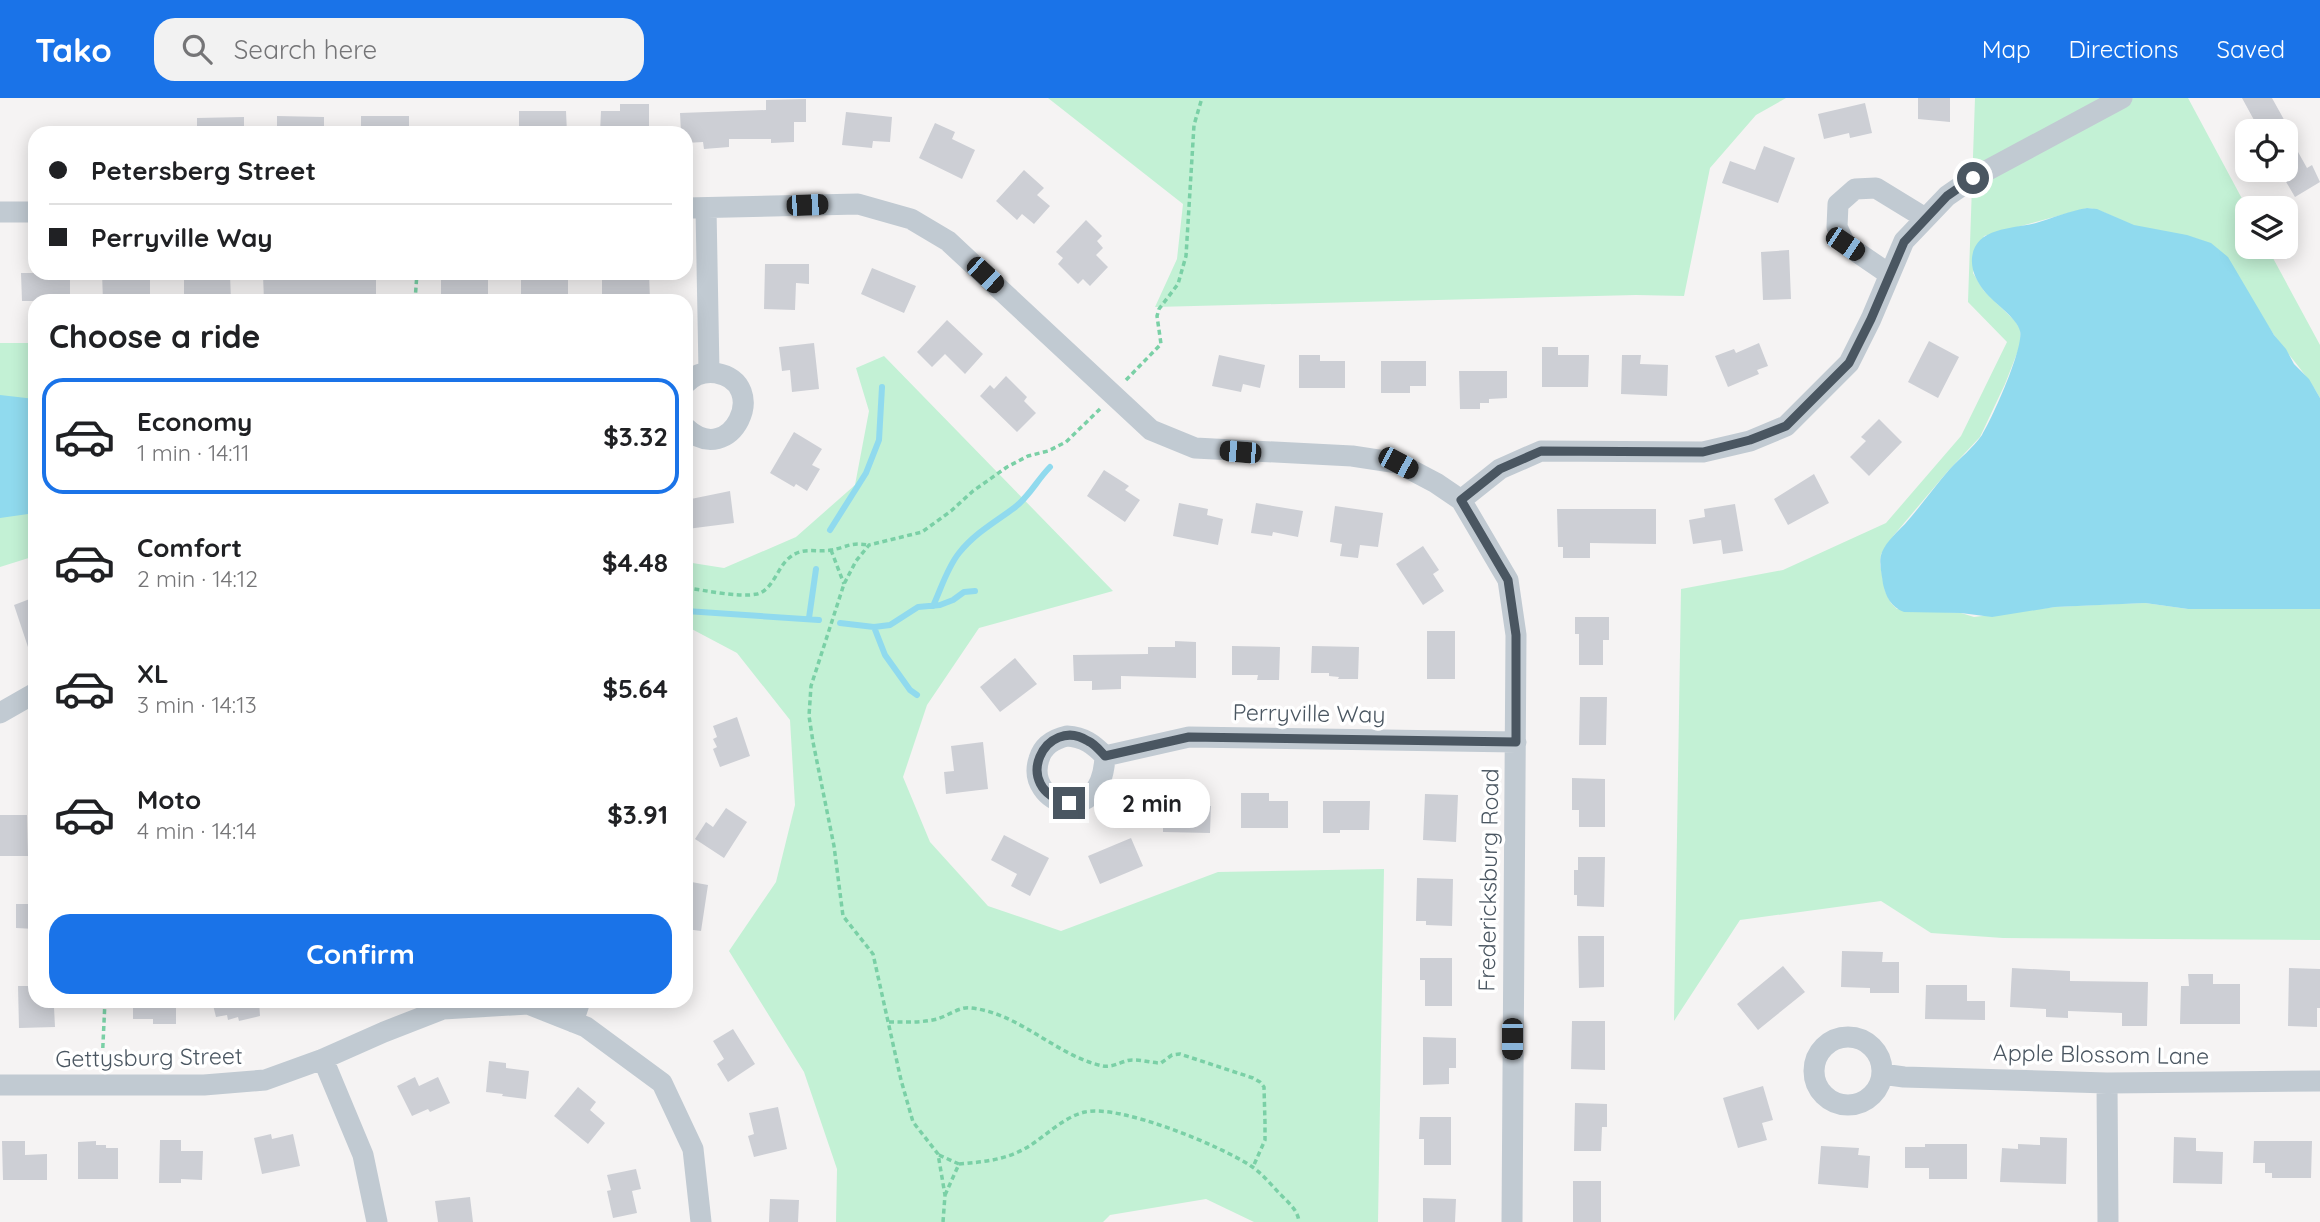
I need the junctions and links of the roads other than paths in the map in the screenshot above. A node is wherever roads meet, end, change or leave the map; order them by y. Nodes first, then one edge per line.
1 (2122, 98) edge
2 (696, 208) edge
3 (0, 212) edge
4 (28, 212) edge
5 (1925, 218) junction
6 (1889, 274) junction
7 (709, 372) junction
8 (693, 378) edge
9 (693, 433) edge
10 (1461, 500) junction
11 (28, 697) edge
12 (0, 713) edge
13 (1516, 742) junction
14 (1105, 756) dead end
15 (460, 1008) edge
16 (538, 1008) edge
17 (578, 1008) edge
18 (573, 1022) junction
19 (323, 1059) junction
20 (1882, 1074) dead end
21 (2320, 1081) edge
22 (2108, 1083) junction
23 (0, 1085) edge
24 (377, 1222) edge
25 (701, 1222) edge
26 (1512, 1222) edge
27 (2108, 1222) edge

1 - 5 street
2 - 7 street
2 - 10 street, Fredericksburg Road
3 - 4 street
5 - 6 street
5 - 6 street
6 - 10 street
7 - 8 street
7 - 9 street
10 - 13 street, Fredericksburg Road
11 - 12 street
13 - 14 street, Perryville Way
13 - 26 street, Fredericksburg Road
15 - 19 street, Gettysburg Street
16 - 18 street, Gettysburg Street
17 - 18 street
18 - 25 street, Gettysburg Street
19 - 23 street, Gettysburg Street
19 - 24 street
20 - 22 street, Apple Blossom Lane
21 - 22 street, Apple Blossom Lane
22 - 27 street

